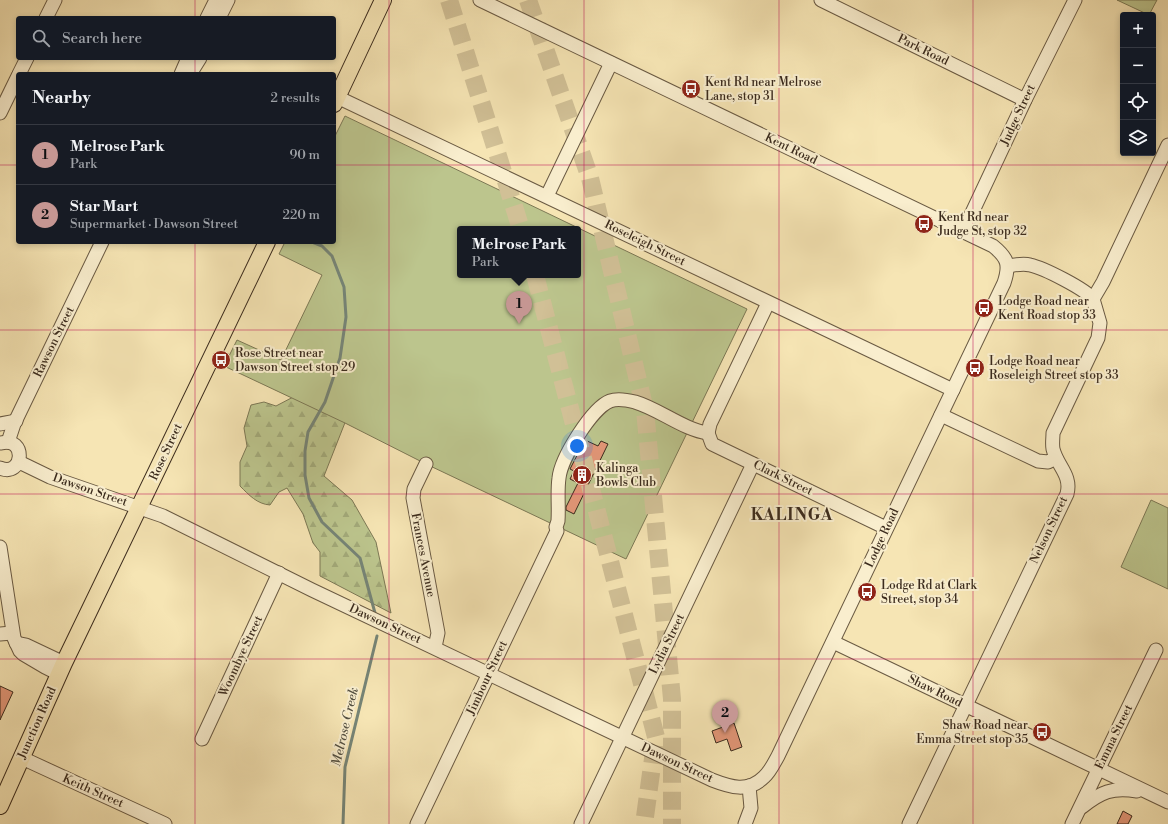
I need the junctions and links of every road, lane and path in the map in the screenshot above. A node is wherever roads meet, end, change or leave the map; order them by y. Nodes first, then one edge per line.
1 (55, 0) edge
2 (216, 0) edge
3 (228, 0) edge
4 (383, 0) edge
5 (480, 0) edge
6 (821, 0) edge
7 (1075, 0) edge
8 (47, 16) edge
9 (208, 16) edge
10 (220, 16) edge
11 (26, 60) edge
12 (187, 60) edge
13 (199, 60) edge
14 (611, 63) junction
15 (20, 72) edge
16 (182, 72) edge
17 (191, 72) edge
18 (16, 79) edge
19 (336, 100) edge
20 (1025, 100) junction
21 (0, 113) edge
22 (1168, 145) edge
23 (546, 196) junction
24 (963, 232) junction
25 (101, 244) edge
26 (266, 244) edge
27 (1008, 266) junction
28 (1093, 299) junction
29 (768, 302) junction
30 (953, 390) junction
31 (941, 415) junction
32 (16, 422) junction
33 (0, 424) edge
34 (708, 432) junction
35 (4, 443) edge
36 (1056, 458) junction
37 (19, 462) junction
38 (426, 464) dead end
39 (753, 464) junction
40 (0, 468) edge
41 (139, 507) junction
42 (886, 528) junction
43 (0, 547) edge
44 (279, 573) junction
45 (9, 636) edge
46 (833, 642) junction
47 (435, 647) junction
48 (1156, 650) dead end
49 (62, 668) junction
50 (489, 674) junction
51 (966, 705) junction
52 (622, 737) junction
53 (202, 739) dead end
54 (22, 758) junction
55 (1099, 769) junction
56 (749, 786) junction
57 (1145, 792) junction
58 (1168, 802) edge
59 (0, 806) edge
60 (1080, 809) junction
61 (160, 823) edge
62 (417, 824) edge
63 (581, 824) edge
64 (745, 824) edge
65 (909, 824) edge
66 (1072, 824) edge

1 - 8 street
2 - 9 street
3 - 10 street
4 - 19 main road
5 - 14 street, Kent Road
6 - 20 street, Park Road
7 - 20 street, Judge Street
11 - 15 street
12 - 16 street
13 - 17 street
14 - 23 street
14 - 24 street, Kent Road
18 - 21 street
19 - 23 street, Roseleigh Street
20 - 24 street, Judge Street
22 - 28 street
23 - 29 street, Roseleigh Street
24 - 27 street, Kent Road
25 - 32 street, Rawson Street
26 - 41 main road, Rose Street
27 - 28 street
27 - 30 street, Lodge Road
28 - 36 street, Nelson Street
29 - 30 street, Roseleigh Street
29 - 34 street
30 - 31 street, Lodge Road
31 - 36 street
31 - 42 street, Lodge Road
32 - 33 street
32 - 35 street, Rawson Street
34 - 39 street, Clark Street
34 - 50 street, Jimbour Street
35 - 37 street
36 - 51 street, Nelson Street
37 - 40 street
37 - 41 street, Dawson Street
38 - 47 street, Frances Avenue
39 - 42 street, Clark Street
39 - 52 street, Lydia Street
41 - 44 street, Dawson Street
41 - 49 main road, Rose Street
42 - 46 street, Lodge Road
43 - 45 street
44 - 47 street, Dawson Street
44 - 53 street, Woombye Street
45 - 49 street
46 - 51 street, Shaw Road
46 - 56 street, Lodge Road
47 - 50 street, Dawson Street
48 - 55 street, Emma Street
49 - 54 main road, Junction Road
50 - 52 street, Dawson Street
50 - 62 street, Jimbour Street
51 - 55 street, Shaw Road
51 - 65 street, Nelson Street
52 - 56 street, Dawson Street
52 - 63 street, Lydia Street
54 - 59 main road, Junction Road
54 - 61 street, Keith Street
55 - 57 street, Shaw Road
55 - 60 street, Emma Street
56 - 64 street
57 - 58 street, Shaw Road
57 - 60 street
60 - 66 street, Emma Street

